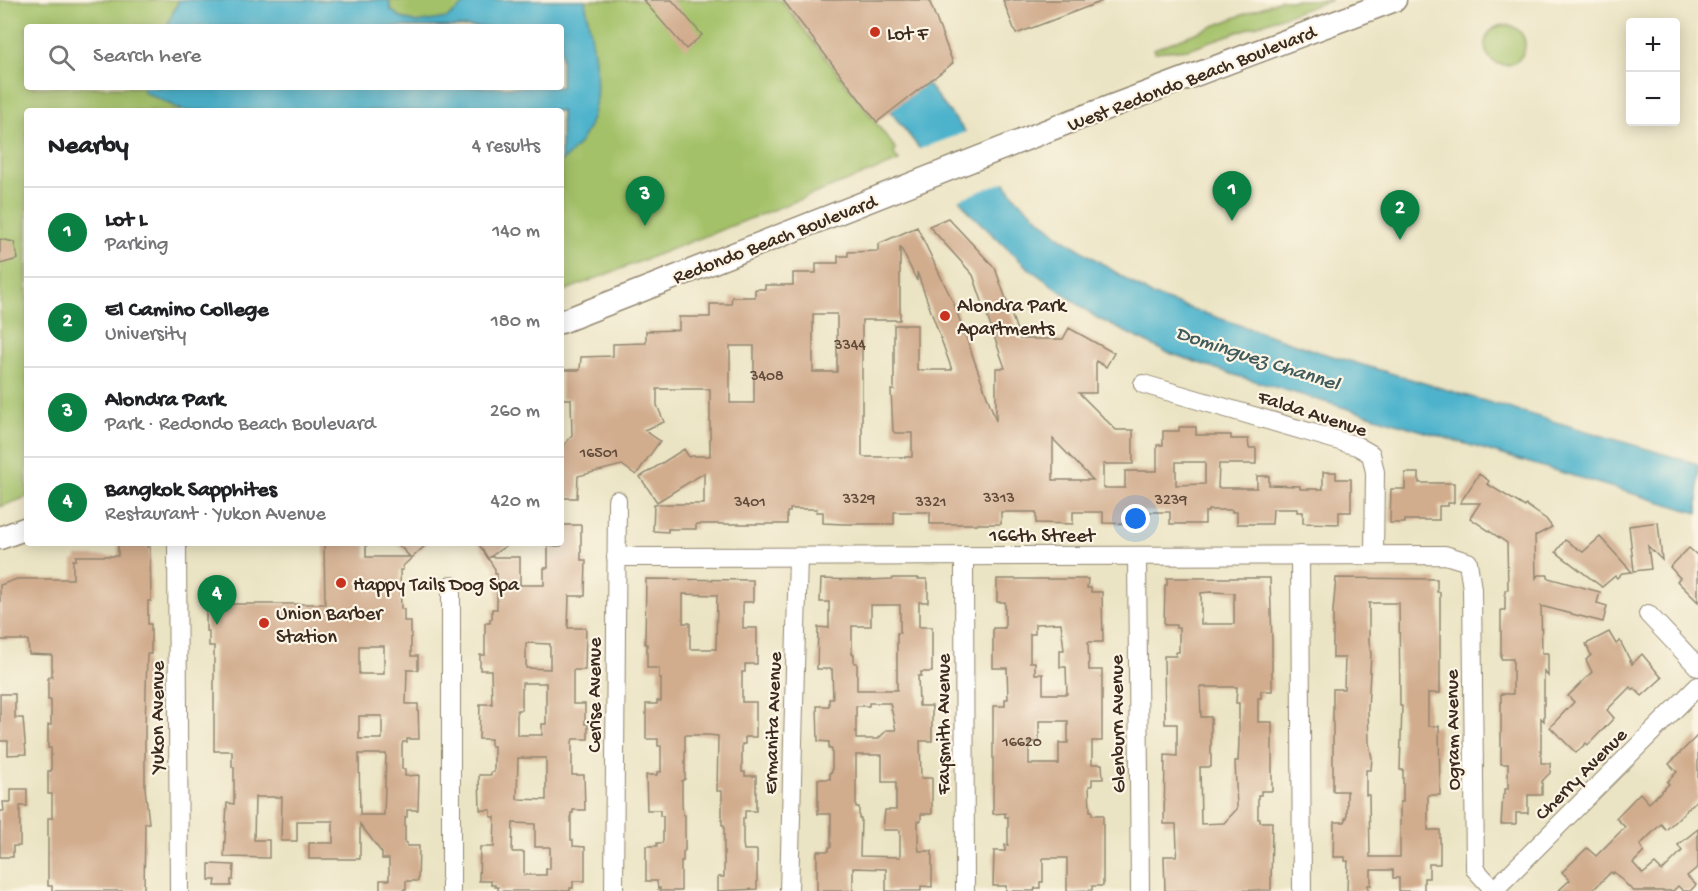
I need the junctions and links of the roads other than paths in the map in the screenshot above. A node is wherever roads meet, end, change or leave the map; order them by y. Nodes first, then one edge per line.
1 (1395, 0) edge
2 (988, 154) joint
3 (564, 321) edge
4 (1143, 384) dead end
5 (617, 500) dead end
6 (24, 529) edge
7 (0, 538) edge
8 (177, 546) edge
9 (1300, 555) junction
10 (1374, 555) junction
11 (964, 556) junction
12 (1137, 556) junction
13 (616, 557) junction
14 (798, 557) junction
15 (1468, 562) joint
16 (452, 585) dead end
17 (1648, 614) dead end
18 (1698, 667) edge
19 (1698, 686) edge
20 (179, 891) edge
21 (451, 891) edge
22 (614, 891) edge
23 (789, 891) edge
24 (965, 891) edge
25 (1140, 891) edge
26 (1302, 891) edge
27 (1493, 891) edge

1 - 2 main road, West Redondo Beach Boulevard
2 - 3 main road, Redondo Beach Boulevard
4 - 10 street, Falda Avenue
5 - 13 street, Cerise Avenue
6 - 7 main road
8 - 20 street, Yukon Avenue
9 - 10 street, 166th Street
9 - 12 street, 166th Street
9 - 26 street
10 - 15 street, 166th Street
11 - 12 street, 166th Street
11 - 14 street, 166th Street
11 - 24 street, Faysmith Avenue
12 - 25 street, Glenburn Avenue
13 - 14 street, 166th Street
13 - 22 street, Cerise Avenue
14 - 23 street, Ermanita Avenue
15 - 27 street, Ogram Avenue
16 - 21 street
17 - 18 street
19 - 27 street, Cherry Avenue

